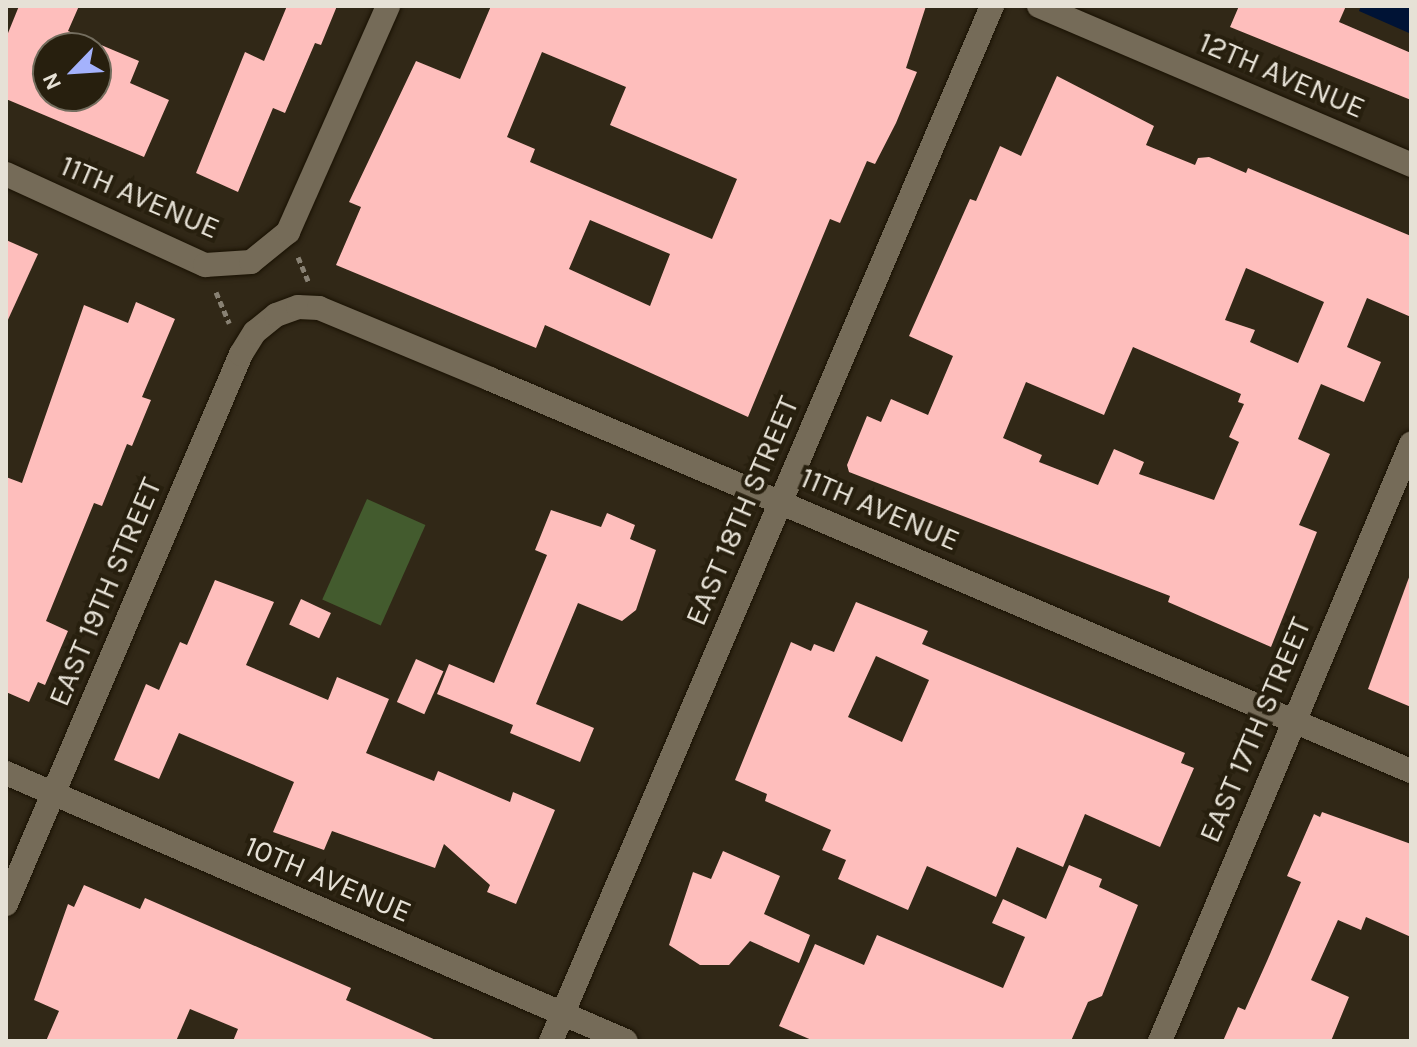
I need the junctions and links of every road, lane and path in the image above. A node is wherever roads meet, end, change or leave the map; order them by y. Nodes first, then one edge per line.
1 (388, 6) edge
2 (992, 6) edge
3 (1039, 6) edge
4 (1411, 165) edge
5 (6, 174) edge
6 (288, 232) junction
7 (205, 265) junction
8 (319, 308) junction
9 (241, 354) junction
10 (1411, 444) edge
11 (781, 502) junction
12 (1293, 721) junction
13 (1411, 771) edge
14 (6, 773) edge
15 (54, 794) junction
16 (6, 904) edge
17 (562, 1014) junction
18 (551, 1041) edge
19 (626, 1041) edge
20 (1160, 1041) edge

1 - 6 street
2 - 11 street, EAST 18TH STREET
3 - 4 street, 12TH AVENUE
5 - 7 street, 11TH AVENUE
6 - 7 street, 11TH AVENUE
6 - 8 path
7 - 9 path
8 - 9 street, EAST 19TH STREET
8 - 11 street, 11TH AVENUE
9 - 15 street, EAST 19TH STREET
10 - 12 street, EAST 17TH STREET
11 - 12 street, 11TH AVENUE
11 - 17 street, EAST 18TH STREET
12 - 13 street, 11TH AVENUE
12 - 20 street, EAST 17TH STREET
14 - 15 street, 10TH AVENUE
15 - 16 street, EAST 19TH STREET
15 - 17 street, 10TH AVENUE
17 - 18 street, EAST 18TH STREET
17 - 19 street, 10TH AVENUE

